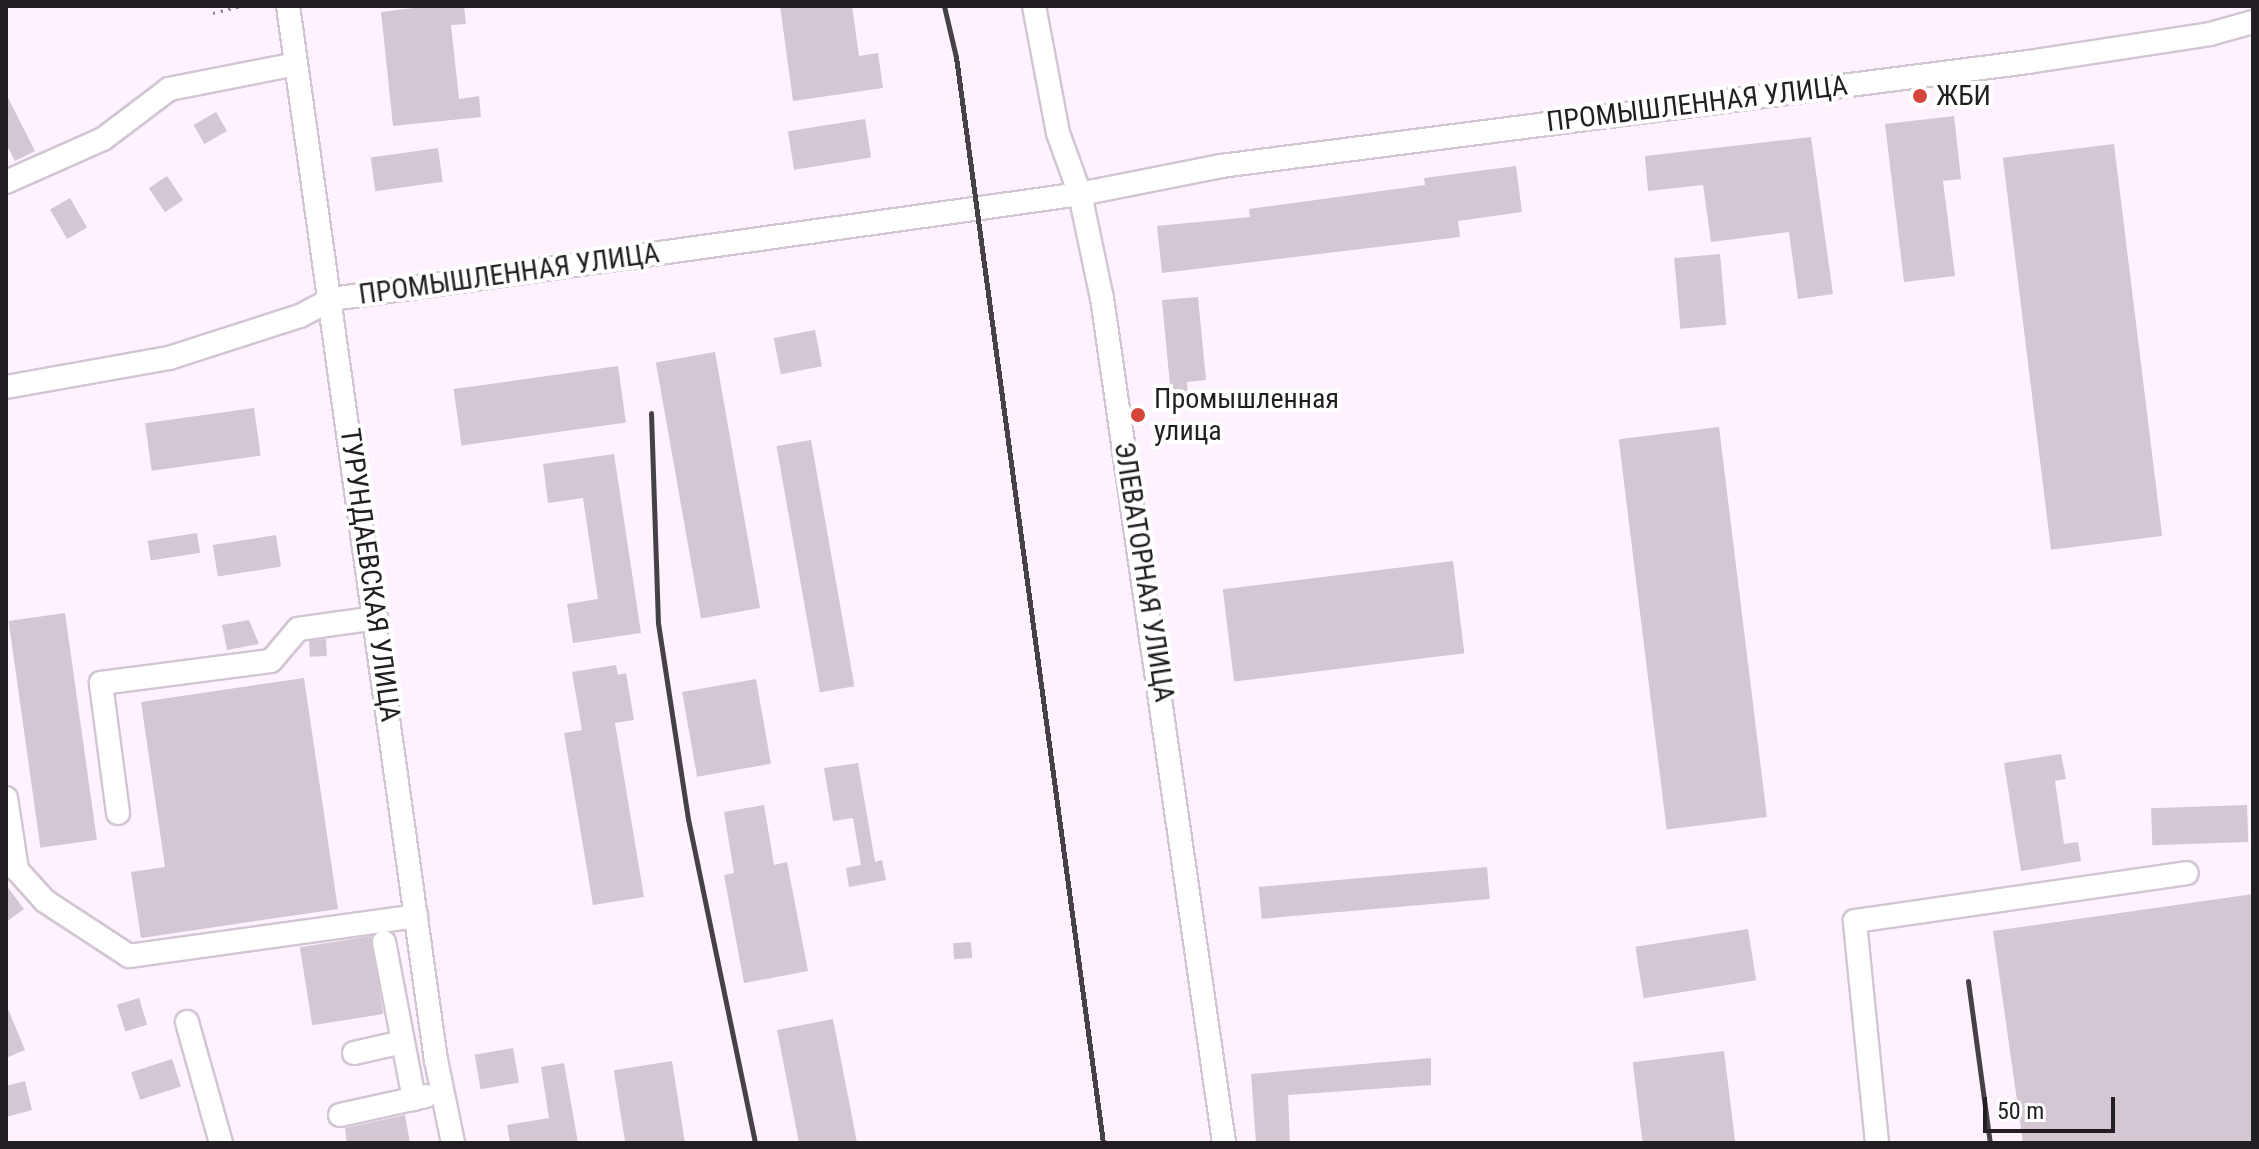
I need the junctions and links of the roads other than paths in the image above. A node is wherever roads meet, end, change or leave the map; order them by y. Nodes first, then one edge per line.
1 (288, 6) edge
2 (1034, 6) edge
3 (2253, 22) edge
4 (296, 64) junction
5 (6, 182) edge
6 (1080, 194) junction
7 (332, 299) junction
8 (6, 387) edge
9 (376, 618) junction
10 (6, 798) edge
11 (118, 813) dead end
12 (2187, 873) dead end
13 (416, 916) junction
14 (384, 942) dead end
15 (187, 1022) dead end
16 (403, 1042) junction
17 (354, 1053) dead end
18 (443, 1092) junction
19 (414, 1099) junction
20 (340, 1115) dead end
21 (221, 1143) edge
22 (453, 1143) edge
23 (1224, 1143) edge
24 (1877, 1143) edge

1 - 4 street, ТУРУНДАЕВСКАЯ УЛИЦА
2 - 6 street, ЭЛЕВАТОРНАЯ УЛИЦА
3 - 6 street, ПРОМЫШЛЕННАЯ УЛИЦА
4 - 5 street
4 - 7 street, ТУРУНДАЕВСКАЯ УЛИЦА
6 - 7 street, ПРОМЫШЛЕННАЯ УЛИЦА
6 - 23 street, ЭЛЕВАТОРНАЯ УЛИЦА
7 - 8 street, ПРОМЫШЛЕННАЯ УЛИЦА
7 - 9 street, ТУРУНДАЕВСКАЯ УЛИЦА
9 - 11 street
9 - 13 street, ТУРУНДАЕВСКАЯ УЛИЦА
10 - 13 street
12 - 24 street
13 - 18 street, ТУРУНДАЕВСКАЯ УЛИЦА
14 - 16 street
15 - 21 street
16 - 17 street
16 - 19 street
18 - 19 street
18 - 22 street, ТУРУНДАЕВСКАЯ УЛИЦА
19 - 20 street

